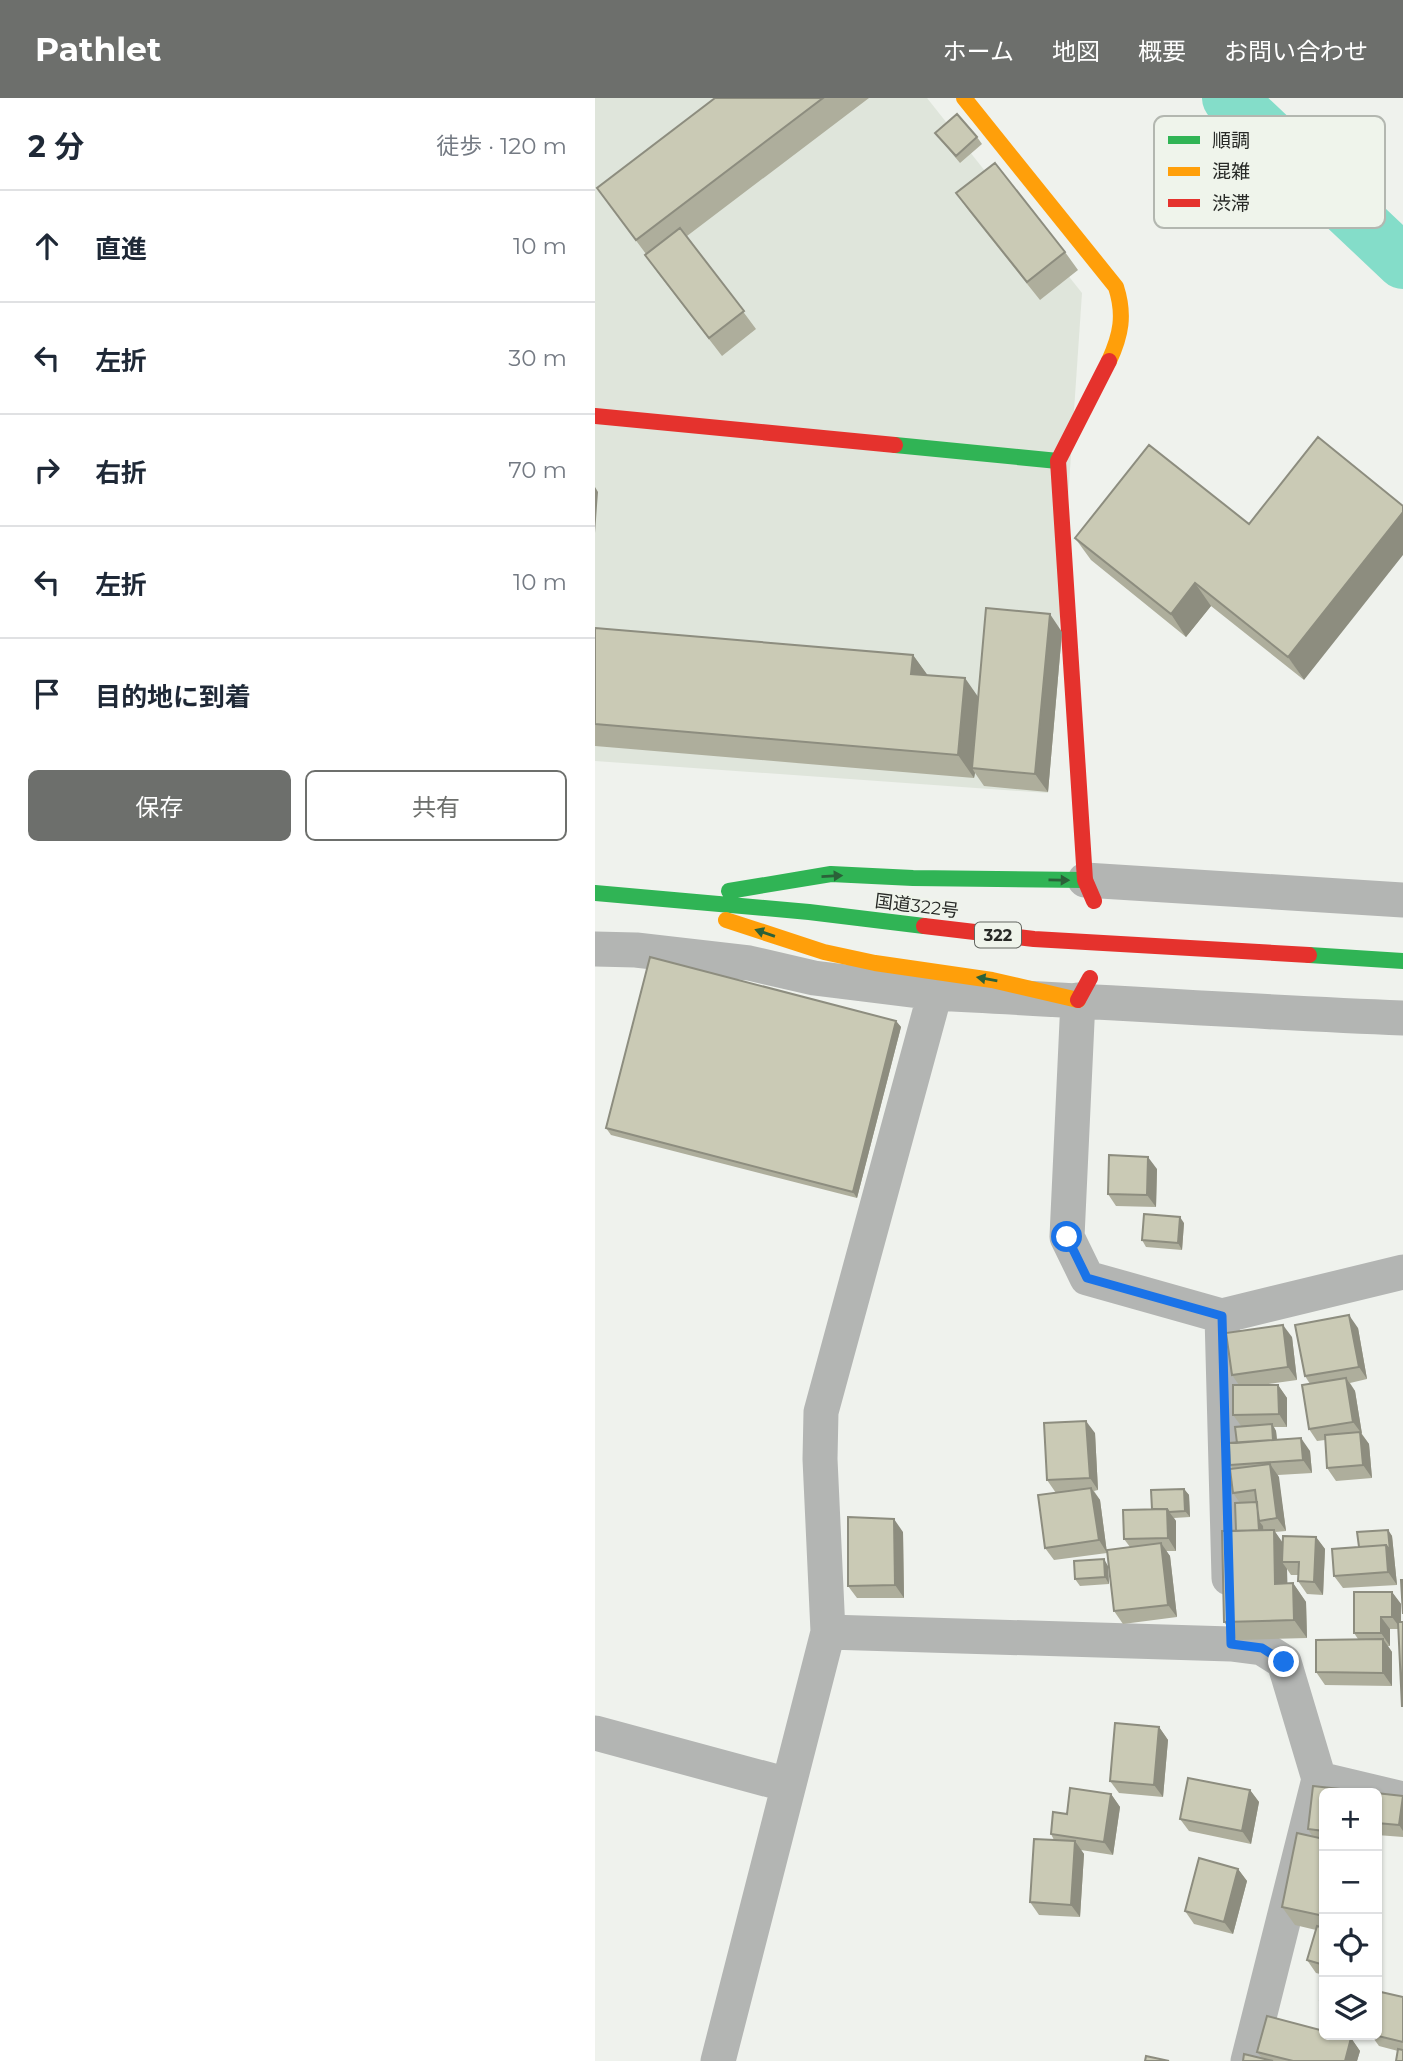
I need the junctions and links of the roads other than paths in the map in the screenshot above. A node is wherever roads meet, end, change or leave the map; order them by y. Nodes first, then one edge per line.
1 (971, 100) edge
2 (595, 416) edge
3 (1058, 461) junction
4 (1090, 891) junction
5 (595, 893) edge
6 (668, 900) junction
7 (1403, 900) edge
8 (595, 949) edge
9 (1403, 961) edge
10 (1084, 989) junction
11 (935, 993) junction
12 (1403, 1018) edge
13 (1403, 1272) edge
14 (1222, 1316) junction
15 (1231, 1621) junction
16 (828, 1632) junction
17 (595, 1733) edge
18 (1319, 1779) junction
19 (788, 1785) junction
20 (1403, 1799) edge
21 (718, 2061) edge
22 (1248, 2061) edge

1 - 3 main road
2 - 3 main road
3 - 4 main road
6 -> 4 main road
4 - 7 street
5 - 6 main road, 国道322号 / 322
6 - 9 main road, 国道322号 / 322
10 -> 6 main road
8 - 11 street
10 - 11 street
10 - 12 street
10 - 14 street
11 - 16 street
13 - 14 street
14 - 15 street
15 - 16 street
15 - 18 street
16 - 19 street
17 - 19 street
18 - 20 street
18 - 22 street
19 - 21 street

